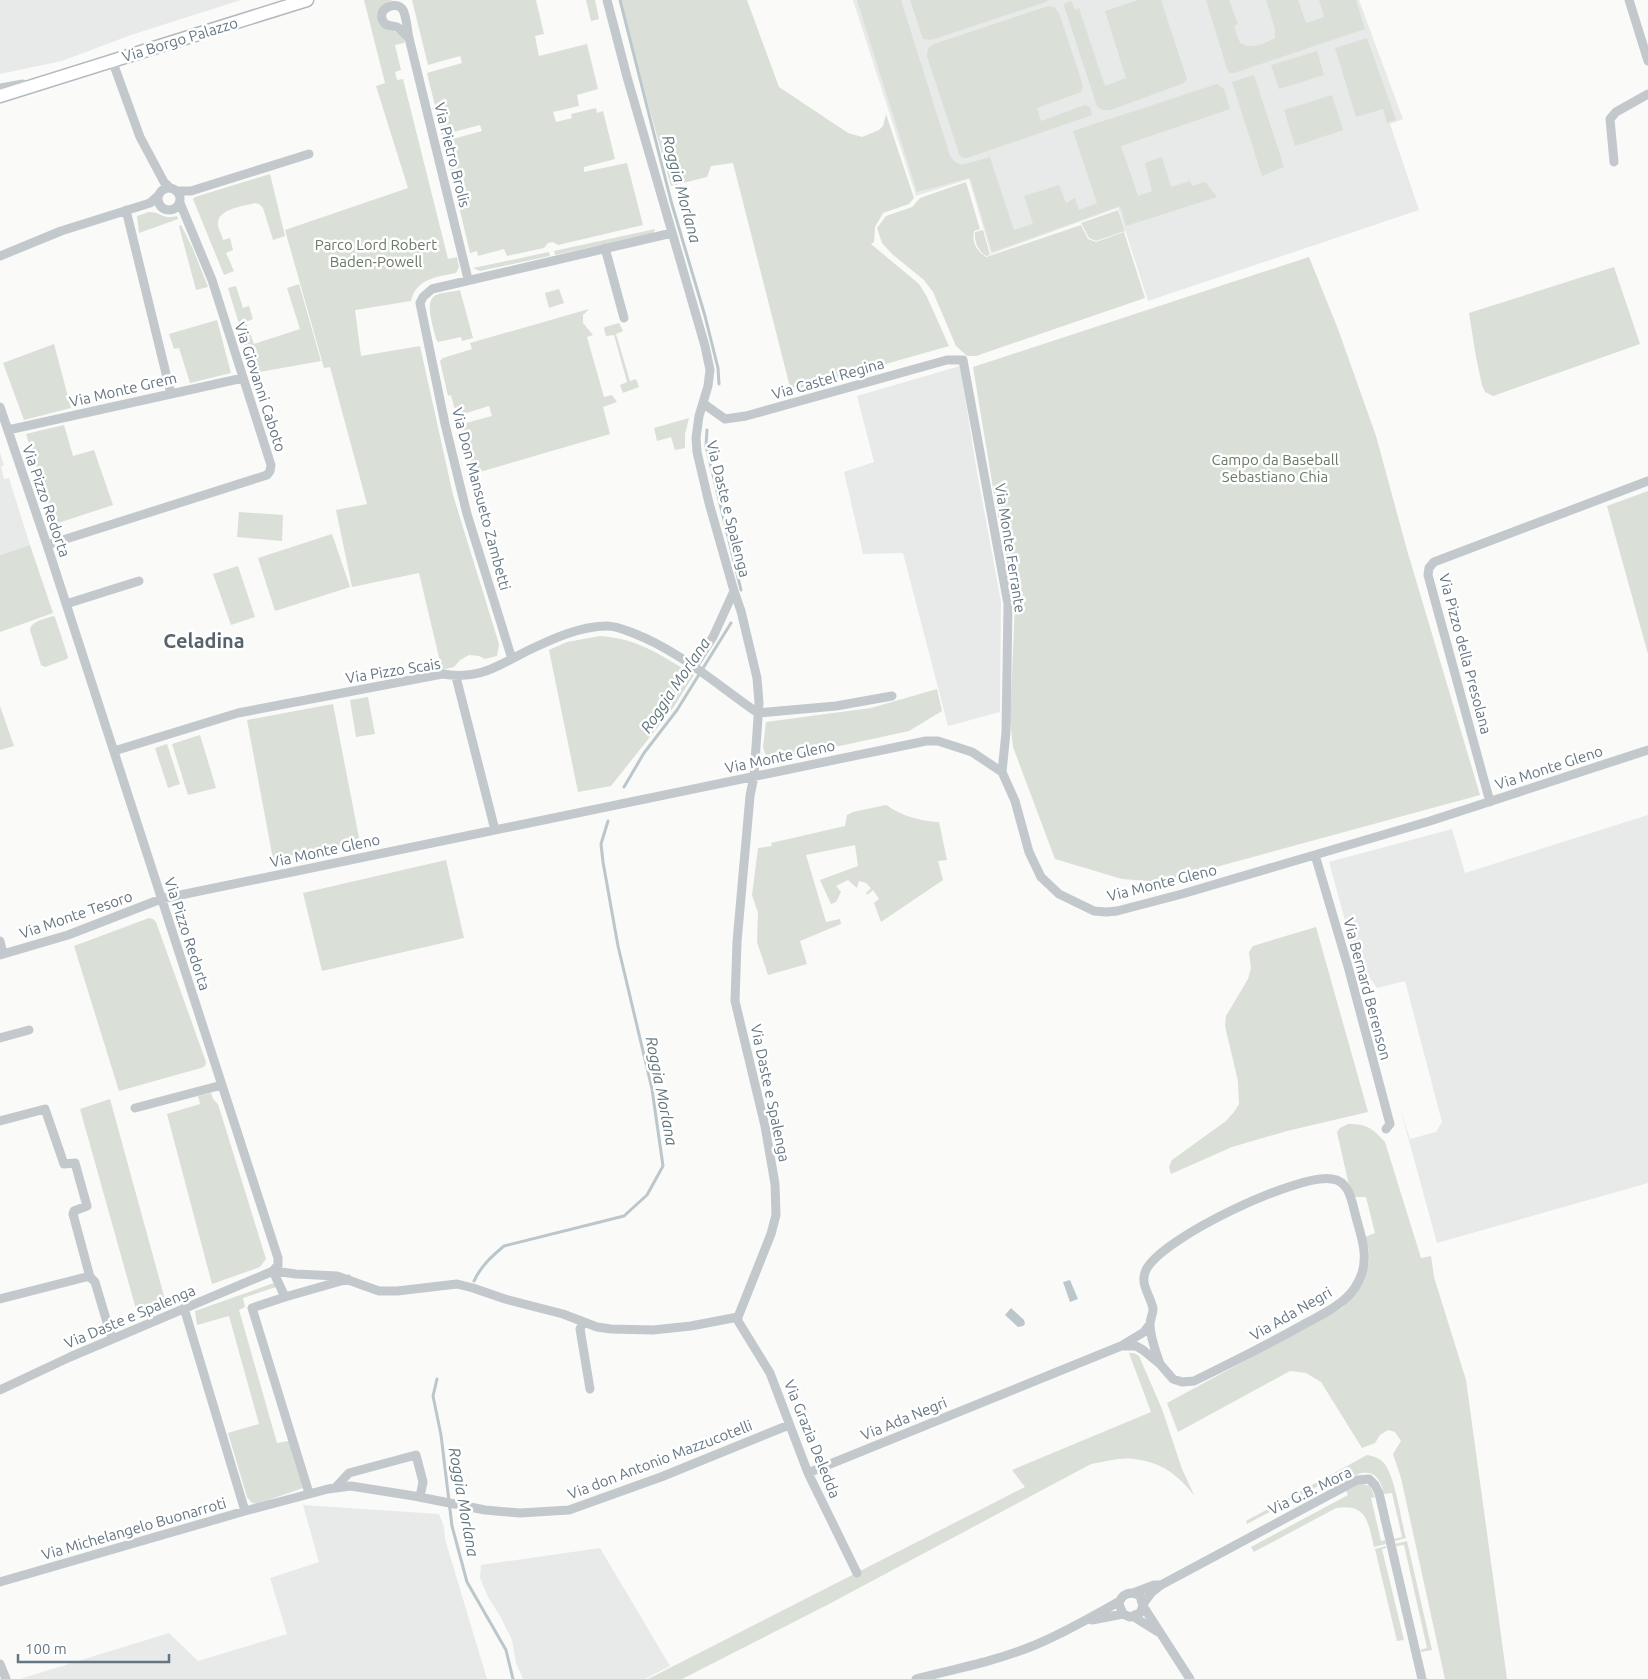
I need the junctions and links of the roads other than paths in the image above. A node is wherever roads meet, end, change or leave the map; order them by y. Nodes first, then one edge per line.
1 (307, 0) edge
2 (607, 0) edge
3 (1629, 0) edge
4 (409, 38) dead end
5 (112, 60) junction
6 (1648, 61) edge
7 (53, 79) junction
8 (0, 88) edge
9 (1648, 94) edge
10 (0, 96) edge
11 (309, 154) dead end
12 (1614, 162) dead end
13 (168, 195) junction
14 (126, 210) junction
15 (672, 233) junction
16 (606, 248) junction
17 (0, 256) edge
18 (468, 279) junction
19 (624, 318) dead end
20 (963, 360) joint
21 (243, 378) junction
22 (171, 394) junction
23 (704, 404) junction
24 (0, 407) edge
25 (2, 420) edge
26 (8, 430) junction
27 (1648, 482) edge
28 (47, 545) junction
29 (139, 581) dead end
30 (734, 591) junction
31 (66, 604) junction
32 (512, 659) junction
33 (697, 668) junction
34 (456, 677) junction
35 (892, 696) dead end
36 (758, 713) junction
37 (1648, 750) edge
38 (114, 751) junction
39 (1002, 772) junction
40 (754, 776) junction
41 (1490, 802) junction
42 (495, 830) junction
43 (1315, 855) junction
44 (161, 899) junction
45 (0, 941) edge
46 (2, 954) edge
47 (29, 1030) dead end
48 (0, 1038) edge
49 (222, 1085) junction
50 (135, 1108) dead end
51 (0, 1121) edge
52 (1386, 1129) dead end
53 (273, 1271) junction
54 (90, 1277) junction
55 (348, 1279) junction
56 (285, 1297) junction
57 (0, 1299) edge
58 (184, 1308) junction
59 (738, 1317) junction
60 (583, 1323) junction
61 (1150, 1324) junction
62 (112, 1339) junction
63 (1121, 1346) junction
64 (1160, 1364) junction
65 (590, 1389) dead end
66 (0, 1390) edge
67 (789, 1425) junction
68 (808, 1473) junction
69 (335, 1488) junction
70 (309, 1493) junction
71 (420, 1497) junction
72 (245, 1511) junction
73 (857, 1573) dead end
74 (0, 1582) edge
75 (1161, 1585) junction
76 (1134, 1593) junction
77 (1120, 1601) junction
78 (1143, 1605) junction
79 (1123, 1614) junction
80 (1134, 1617) junction
81 (1082, 1623) junction
82 (1160, 1633) junction
83 (0, 1664) edge
84 (6, 1679) edge
85 (916, 1679) edge
86 (1190, 1679) edge
87 (1422, 1679) edge

1 - 5 main road, Via Borgo Palazzo
2 - 15 street, Via Daste e Spalenga
3 - 6 street
4 - 18 street, Via Pietro Brolis
5 - 7 main road, Via Borgo Palazzo
5 - 13 street, Via Giovanni Caboto
7 - 8 street, Via Borgo Palazzo
7 - 10 main road, Via Borgo Palazzo
9 - 12 street
11 - 13 street
13 - 14 street
13 - 21 street, Via Giovanni Caboto
14 - 17 street
14 - 22 street
15 - 16 street
15 - 23 street, Via Daste e Spalenga
16 - 18 street
16 - 19 street
18 - 32 street, Via Don Mansueto Zambetti
20 - 23 street, Via Castel Regina
20 - 39 street, Via Monte Ferrante
21 - 22 street, Via Monte Grem
21 - 28 street, Via Giovanni Caboto
22 - 26 street, Via Monte Grem
23 - 30 street, Via Daste e Spalenga
24 - 25 street, Via Pizzo Redorta
25 - 26 street, Via Pizzo Redorta
26 - 28 street, Via Pizzo Redorta
27 - 41 street, Via Pizzo della Presolana
28 - 31 street, Via Pizzo Redorta
29 - 31 street
30 - 33 street, Via Daste e Spalenga
30 - 36 street, Via Daste e Spalenga
31 - 38 street, Via Pizzo Redorta
32 - 33 street, Via Pizzo Scais
32 - 34 street, Via Pizzo Scais
33 - 36 street
34 - 38 street, Via Pizzo Scais
34 - 42 street
35 - 36 street
36 - 40 street, Via Daste e Spalenga
37 - 41 street, Via Monte Gleno
38 - 44 street, Via Pizzo Redorta
39 - 40 street, Via Monte Gleno
39 - 43 street, Via Monte Gleno
40 - 42 street, Via Monte Gleno
40 - 59 street, Via Daste e Spalenga
41 - 43 street, Via Monte Gleno
42 - 44 street, Via Monte Gleno
43 - 52 street, Via Bernard Berenson
44 - 46 street, Via Monte Tesoro
44 - 49 street, Via Pizzo Redorta
45 - 46 street
47 - 48 street
49 - 50 street
49 - 53 street, Via Pizzo Redorta
51 - 54 street
53 - 55 street, Via Daste e Spalenga
53 - 56 street
53 - 58 street, Via Daste e Spalenga
54 - 57 street
54 - 62 street
55 - 56 street
55 - 60 street, Via Daste e Spalenga
56 - 70 street
58 - 62 street, Via Daste e Spalenga
58 - 72 street, Via Michelangelo Buonarroti
59 - 60 street, Via Daste e Spalenga
59 - 67 street, Via Grazia Deledda
60 - 65 street
61 - 63 street, Via Ada Negri
61 - 64 street, Via Ada Negri
61 - 64 street, Via Ada Negri
62 - 66 street, Via Daste e Spalenga
63 - 64 street, Via Ada Negri
63 - 68 street, Via Ada Negri
67 - 68 street, Via Grazia Deledda
67 - 71 street, Via don Antonio Mazzucotelli
68 - 73 street, Via Grazia Deledda
69 - 70 street, Via don Antonio Mazzucotelli
69 - 71 street, Via don Antonio Mazzucotelli
69 - 71 street
70 - 72 street, Via don Antonio Mazzucotelli
72 - 74 street, Via Michelangelo Buonarroti
75 - 76 street, Via G.B. Mora
75 - 78 street, Via G.B. Mora
75 - 87 street, Via G.B. Mora
76 - 77 street
76 - 78 street
77 - 79 street
77 - 81 street
78 - 80 street
78 - 82 street
79 - 80 street
79 - 81 street
80 - 82 street
81 - 85 street
82 - 86 street
83 - 84 street

